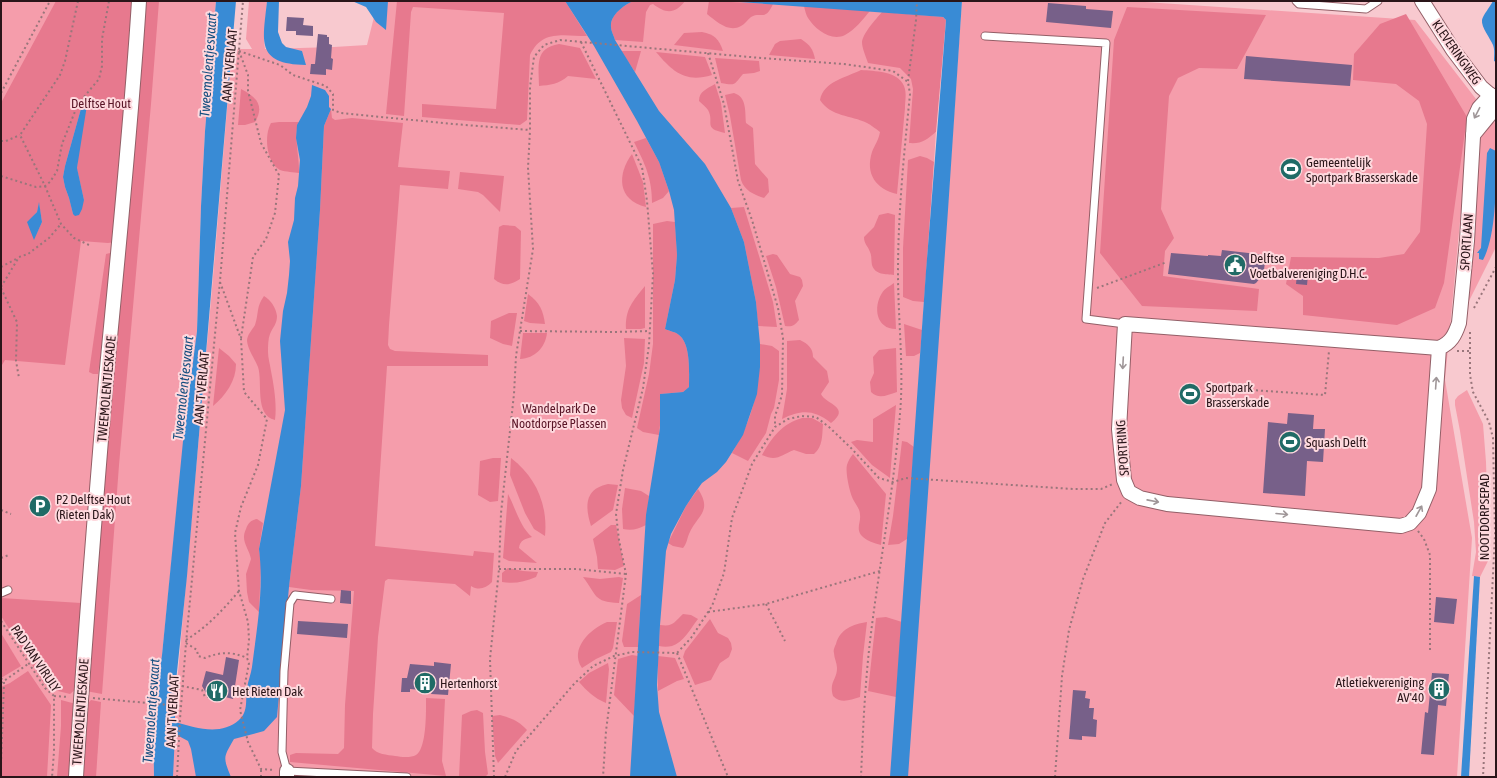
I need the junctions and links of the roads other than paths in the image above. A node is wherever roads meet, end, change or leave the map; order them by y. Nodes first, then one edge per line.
1 (139, 1) edge
2 (1296, 1) edge
3 (1378, 1) edge
4 (1422, 1) edge
5 (984, 36) dead end
6 (1494, 101) edge
7 (1125, 324) junction
8 (1442, 346) junction
9 (331, 599) dead end
10 (287, 774) edge
11 (76, 777) edge
12 (406, 777) edge

1 - 11 street, TWEEMOLENTJESKADE
2 - 3 lane
4 - 6 street, KLEVERINGWEG
5 - 7 lane
6 - 8 street, SPORTLAAN
7 - 8 street
7 -> 8 street, SPORTRING
9 - 10 lane
10 - 12 lane

